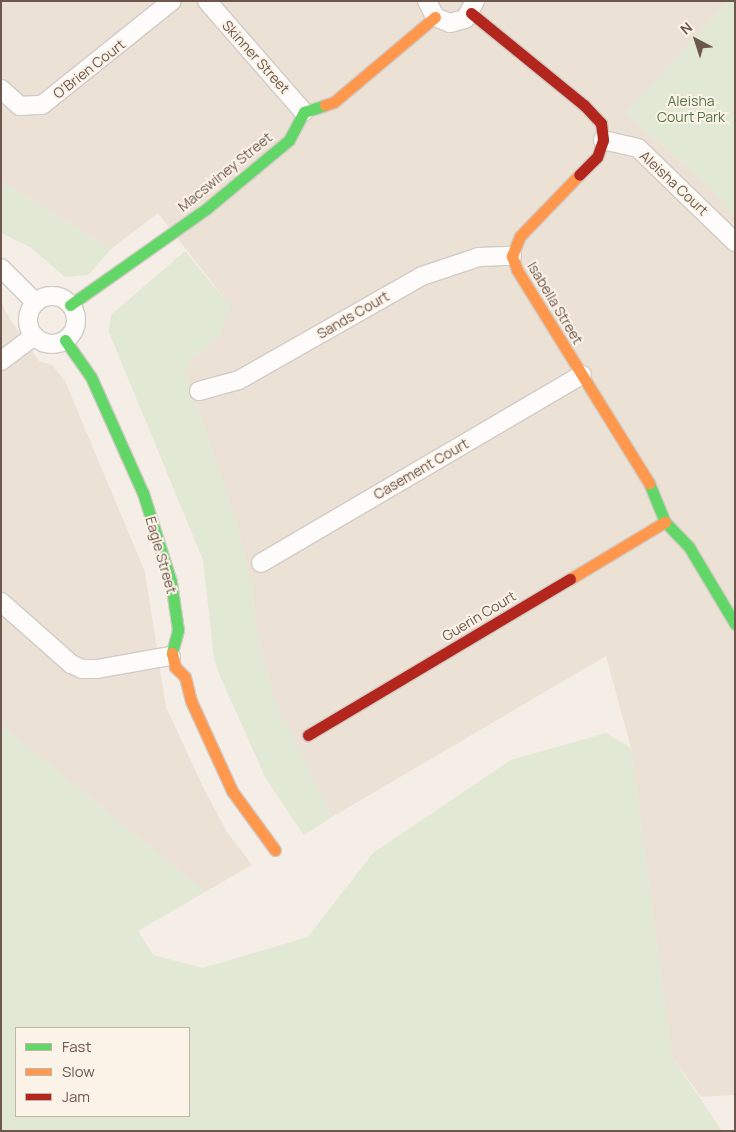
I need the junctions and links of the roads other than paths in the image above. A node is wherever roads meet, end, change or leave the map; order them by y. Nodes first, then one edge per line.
1 (172, 1) edge
2 (207, 1) edge
3 (427, 1) edge
4 (473, 7) edge
5 (435, 17) junction
6 (1, 89) edge
7 (304, 112) junction
8 (604, 140) junction
9 (735, 242) edge
10 (512, 256) junction
11 (1, 268) edge
12 (36, 303) junction
13 (70, 305) junction
14 (34, 336) junction
15 (65, 340) junction
16 (1, 361) edge
17 (582, 375) junction
18 (199, 391) dead end
19 (665, 522) junction
20 (261, 563) dead end
21 (1, 602) edge
22 (735, 624) edge
23 (171, 656) junction
24 (308, 735) dead end
25 (275, 850) dead end

1 - 6 street, O'Brien Court
2 - 7 street, Skinner Street
3 - 5 street
4 - 5 street
4 - 8 street
5 - 7 street
7 - 13 street, Macswiney Street
8 - 9 street, Aleisha Court
8 - 10 street, Isabella Street
10 - 17 street, Isabella Street
10 - 18 street, Sands Court
11 - 12 street
12 - 13 street
12 - 14 street
13 - 15 street
14 - 15 street
14 - 16 street
15 - 23 street, Eagle Street
17 - 19 street, Isabella Street
17 - 20 street, Casement Court
19 - 22 street, Isabella Street
19 - 24 street, Guerin Court
21 - 23 street
23 - 25 street

